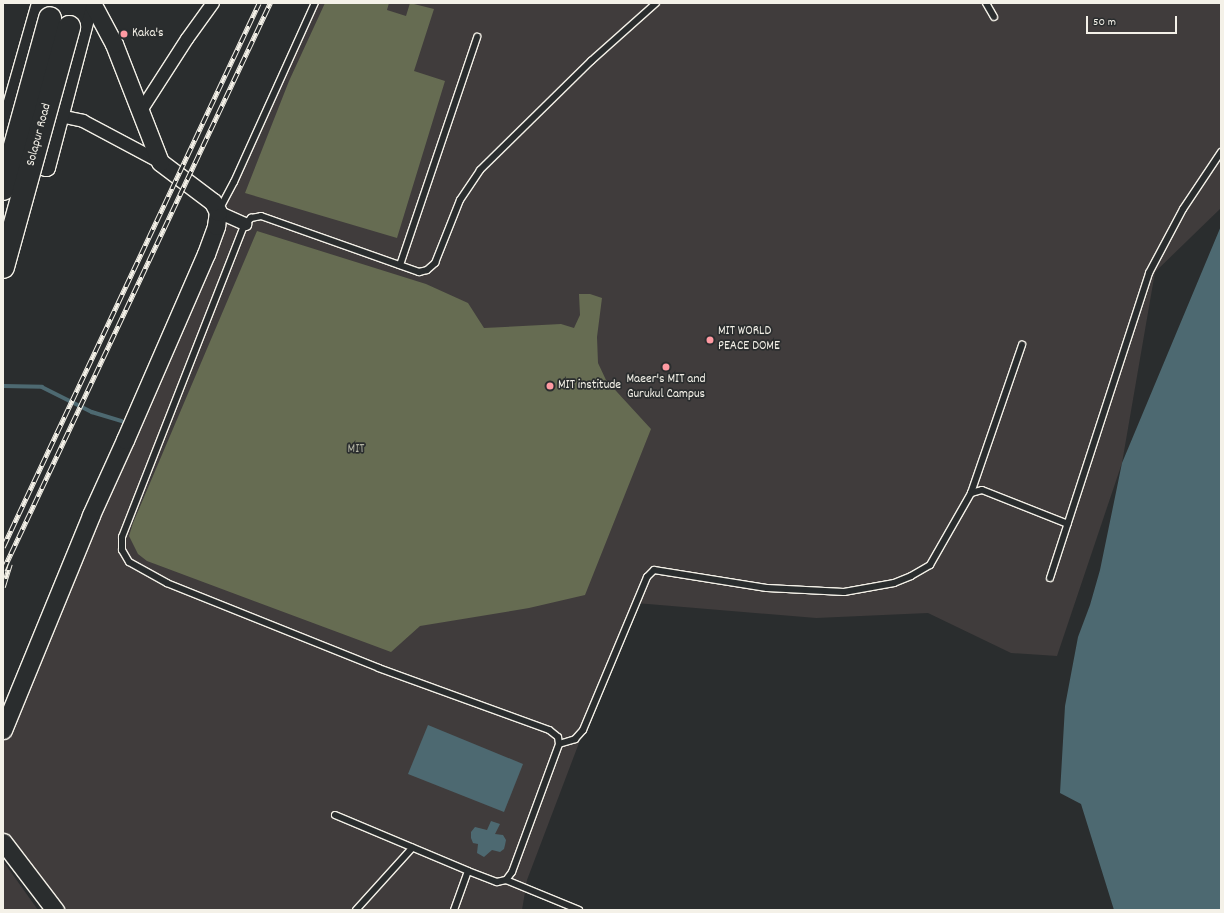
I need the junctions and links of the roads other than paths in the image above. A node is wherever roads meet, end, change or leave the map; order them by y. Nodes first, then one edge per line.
1 (76, 3) edge
2 (90, 3) edge
3 (213, 3) edge
4 (315, 3) edge
5 (656, 3) edge
6 (986, 3) edge
7 (53, 13) edge
8 (994, 17) dead end
9 (477, 37) dead end
10 (140, 112) junction
11 (60, 116) junction
12 (3, 133) edge
13 (1221, 152) edge
14 (3, 156) edge
15 (160, 162) junction
16 (3, 189) edge
17 (218, 212) junction
18 (245, 224) junction
19 (400, 265) junction
20 (3, 267) edge
21 (1022, 345) dead end
22 (971, 493) junction
23 (1068, 524) junction
24 (1050, 578) dead end
25 (3, 730) edge
26 (559, 744) junction
27 (335, 815) dead end
28 (3, 842) edge
29 (412, 848) junction
30 (468, 871) junction
31 (506, 880) junction
32 (55, 910) edge
33 (356, 910) edge
34 (454, 910) edge
35 (579, 910) edge

1 - 7 highway, Solapur Road
2 - 10 street
2 - 11 street
3 - 10 street
4 - 17 lane
5 - 19 lane
6 - 8 lane
7 - 12 street
7 - 16 highway, Solapur Road, bridge
7 - 20 highway, Solapur Road, bridge
9 - 19 lane
10 - 15 street
11 - 14 street
11 - 15 street
13 - 23 lane
15 - 17 street
17 - 18 street
17 - 25 street
18 - 19 lane
18 - 26 lane
21 - 22 lane
22 - 23 lane
22 - 26 lane
23 - 24 lane
26 - 31 lane
27 - 29 lane
28 - 32 street
29 - 30 lane
29 - 33 lane
30 - 31 lane
30 - 34 lane
31 - 35 lane

